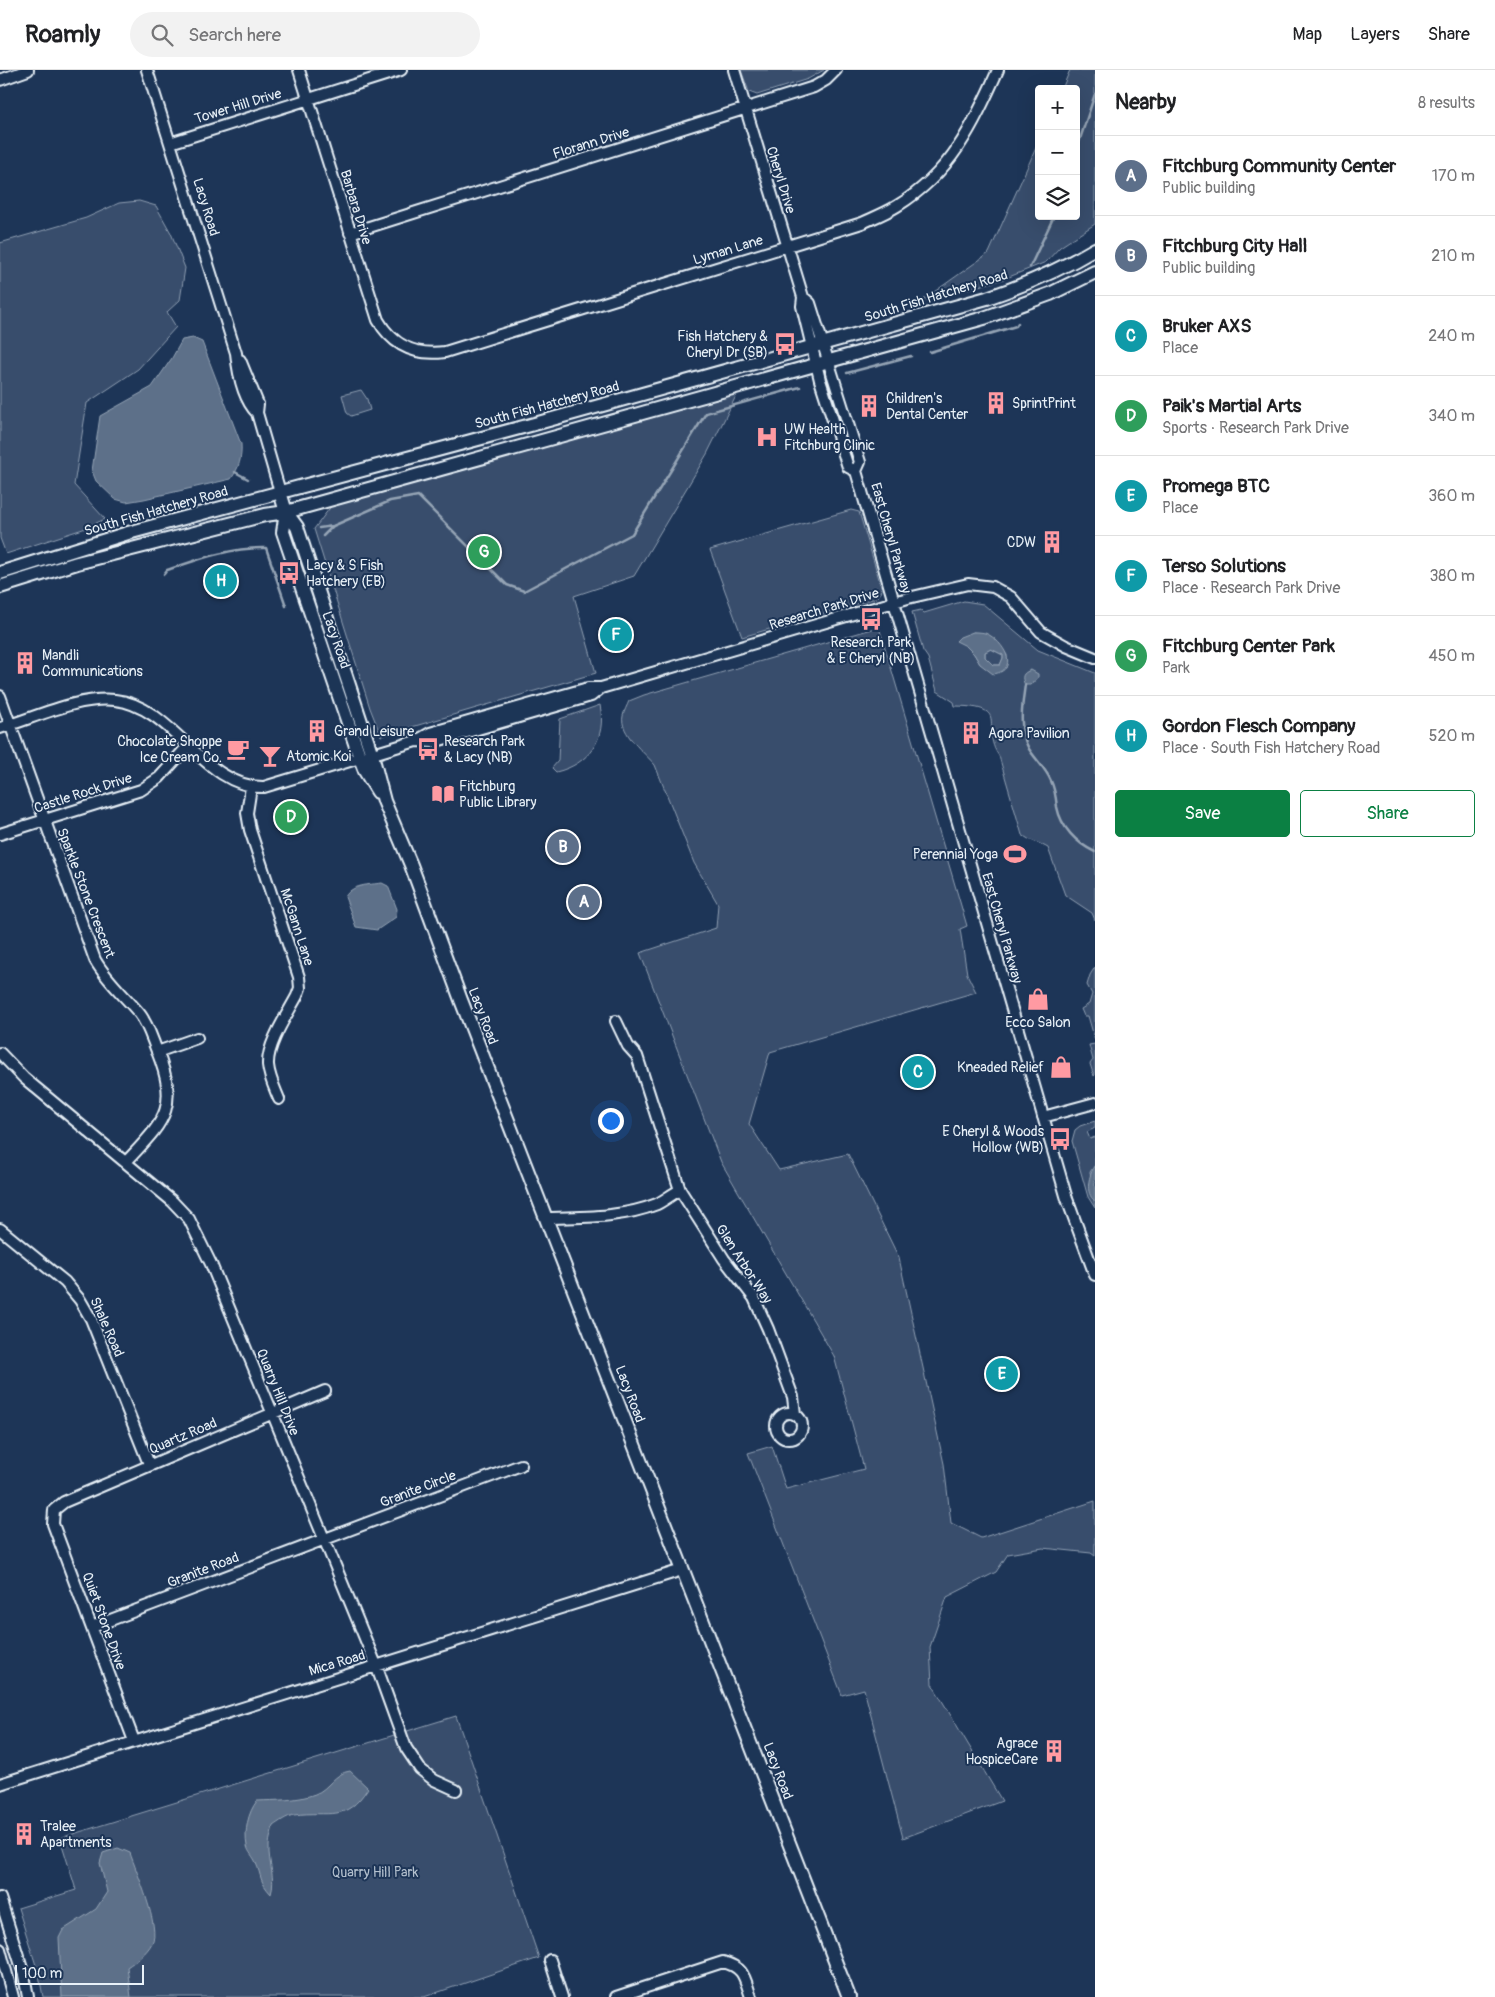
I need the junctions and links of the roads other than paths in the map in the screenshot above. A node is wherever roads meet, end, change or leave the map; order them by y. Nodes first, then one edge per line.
1 (28, 70) edge
2 (147, 70) edge
3 (299, 70) edge
4 (401, 70) edge
5 (734, 70) edge
6 (836, 70) edge
7 (998, 70) edge
8 (0, 80) edge
9 (308, 99) junction
10 (745, 109) junction
11 (170, 143) junction
12 (350, 233) junction
13 (787, 246) junction
14 (1095, 249) edge
15 (1095, 272) edge
16 (400, 344) joint
17 (817, 346) junction
18 (822, 364) junction
19 (280, 492) junction
20 (286, 512) junction
21 (0, 573) edge
22 (0, 588) edge
23 (895, 602) junction
24 (1095, 658) edge
25 (0, 696) edge
26 (10, 725) junction
27 (0, 728) edge
28 (188, 746) junction
29 (366, 756) junction
30 (251, 787) junction
31 (44, 820) junction
32 (0, 834) edge
33 (616, 1021) dead end
34 (197, 1038) dead end
35 (157, 1052) junction
36 (0, 1053) edge
37 (279, 1100) dead end
38 (1095, 1102) edge
39 (1043, 1117) junction
40 (126, 1162) junction
41 (680, 1190) junction
42 (546, 1218) junction
43 (0, 1229) edge
44 (1095, 1275) edge
45 (325, 1391) dead end
46 (272, 1413) junction
47 (795, 1414) dead end
48 (150, 1464) junction
49 (521, 1465) dead end
50 (54, 1510) joint
51 (324, 1539) junction
52 (682, 1570) junction
53 (92, 1627) junction
54 (376, 1665) junction
55 (134, 1741) junction
56 (0, 1784) edge
57 (456, 1790) dead end
58 (0, 1898) edge
59 (0, 1949) edge
60 (550, 1960) dead end
61 (28, 1992) edge
62 (12, 1994) edge
63 (562, 1997) edge
64 (616, 1997) edge
65 (751, 1997) edge
66 (849, 1997) edge

1 - 8 street
2 - 11 street, Lacy Road
3 - 9 street, Barbara Drive
4 - 9 street, Tower Hill Drive
5 - 10 street, Cheryl Drive
6 - 10 street, Florann Drive
7 - 13 street, Lyman Lane
9 - 11 street, Tower Hill Drive
9 - 12 street, Barbara Drive
10 - 12 street, Florann Drive
10 - 13 street, Cheryl Drive
11 - 19 street, Lacy Road
12 - 16 street, Barbara Drive
13 - 16 street, Lyman Lane
13 - 17 street, Cheryl Drive
14 - 17 main road, South Fish Hatchery Road
15 - 18 main road, South Fish Hatchery Road
17 - 18 street, East Cheryl Parkway
17 - 19 main road, South Fish Hatchery Road
18 - 20 main road, South Fish Hatchery Road
18 - 23 street, East Cheryl Parkway
19 - 20 main road, Lacy Road
19 - 21 main road, South Fish Hatchery Road
20 - 22 main road, South Fish Hatchery Road
20 - 29 main road, Lacy Road
23 - 24 street, Research Park Drive
23 - 29 street, Research Park Drive
23 - 39 street, East Cheryl Parkway
25 - 26 street, Sparkle Stone Crescent
26 - 27 street, Research Park Drive
26 - 28 street, Research Park Drive
26 - 31 street, Sparkle Stone Crescent
28 - 30 street, Research Park Drive
28 - 31 street, Castle Rock Drive
29 - 30 street, Research Park Drive
29 - 42 main road, Lacy Road
30 - 37 street, McGann Lane
31 - 32 street, Castle Rock Drive
31 - 35 street, Sparkle Stone Crescent
33 - 41 street, Glen Arbor Way
34 - 35 street
35 - 40 street, Sparkle Stone Crescent
36 - 40 street, Quarry Hill Drive
38 - 39 street
39 - 44 street, East Cheryl Parkway
40 - 46 street, Quarry Hill Drive
41 - 42 street
41 - 47 street, Glen Arbor Way
42 - 52 main road, Lacy Road
43 - 48 street, Shale Road
45 - 46 street, Quartz Road
46 - 48 street, Quartz Road
46 - 51 street, Quarry Hill Drive
48 - 50 street, Quartz Road
49 - 51 street, Granite Circle
50 - 53 street, Quiet Stone Drive
51 - 53 street, Granite Road
51 - 54 street, Quarry Hill Drive
52 - 54 street, Mica Road
52 - 66 main road, Lacy Road
53 - 55 street, Quiet Stone Drive
54 - 55 street, Mica Road
54 - 57 street, Quarry Hill Drive
55 - 56 street, Mica Road
58 - 61 street
59 - 62 street
60 - 63 street
61 - 62 street
64 - 65 street

